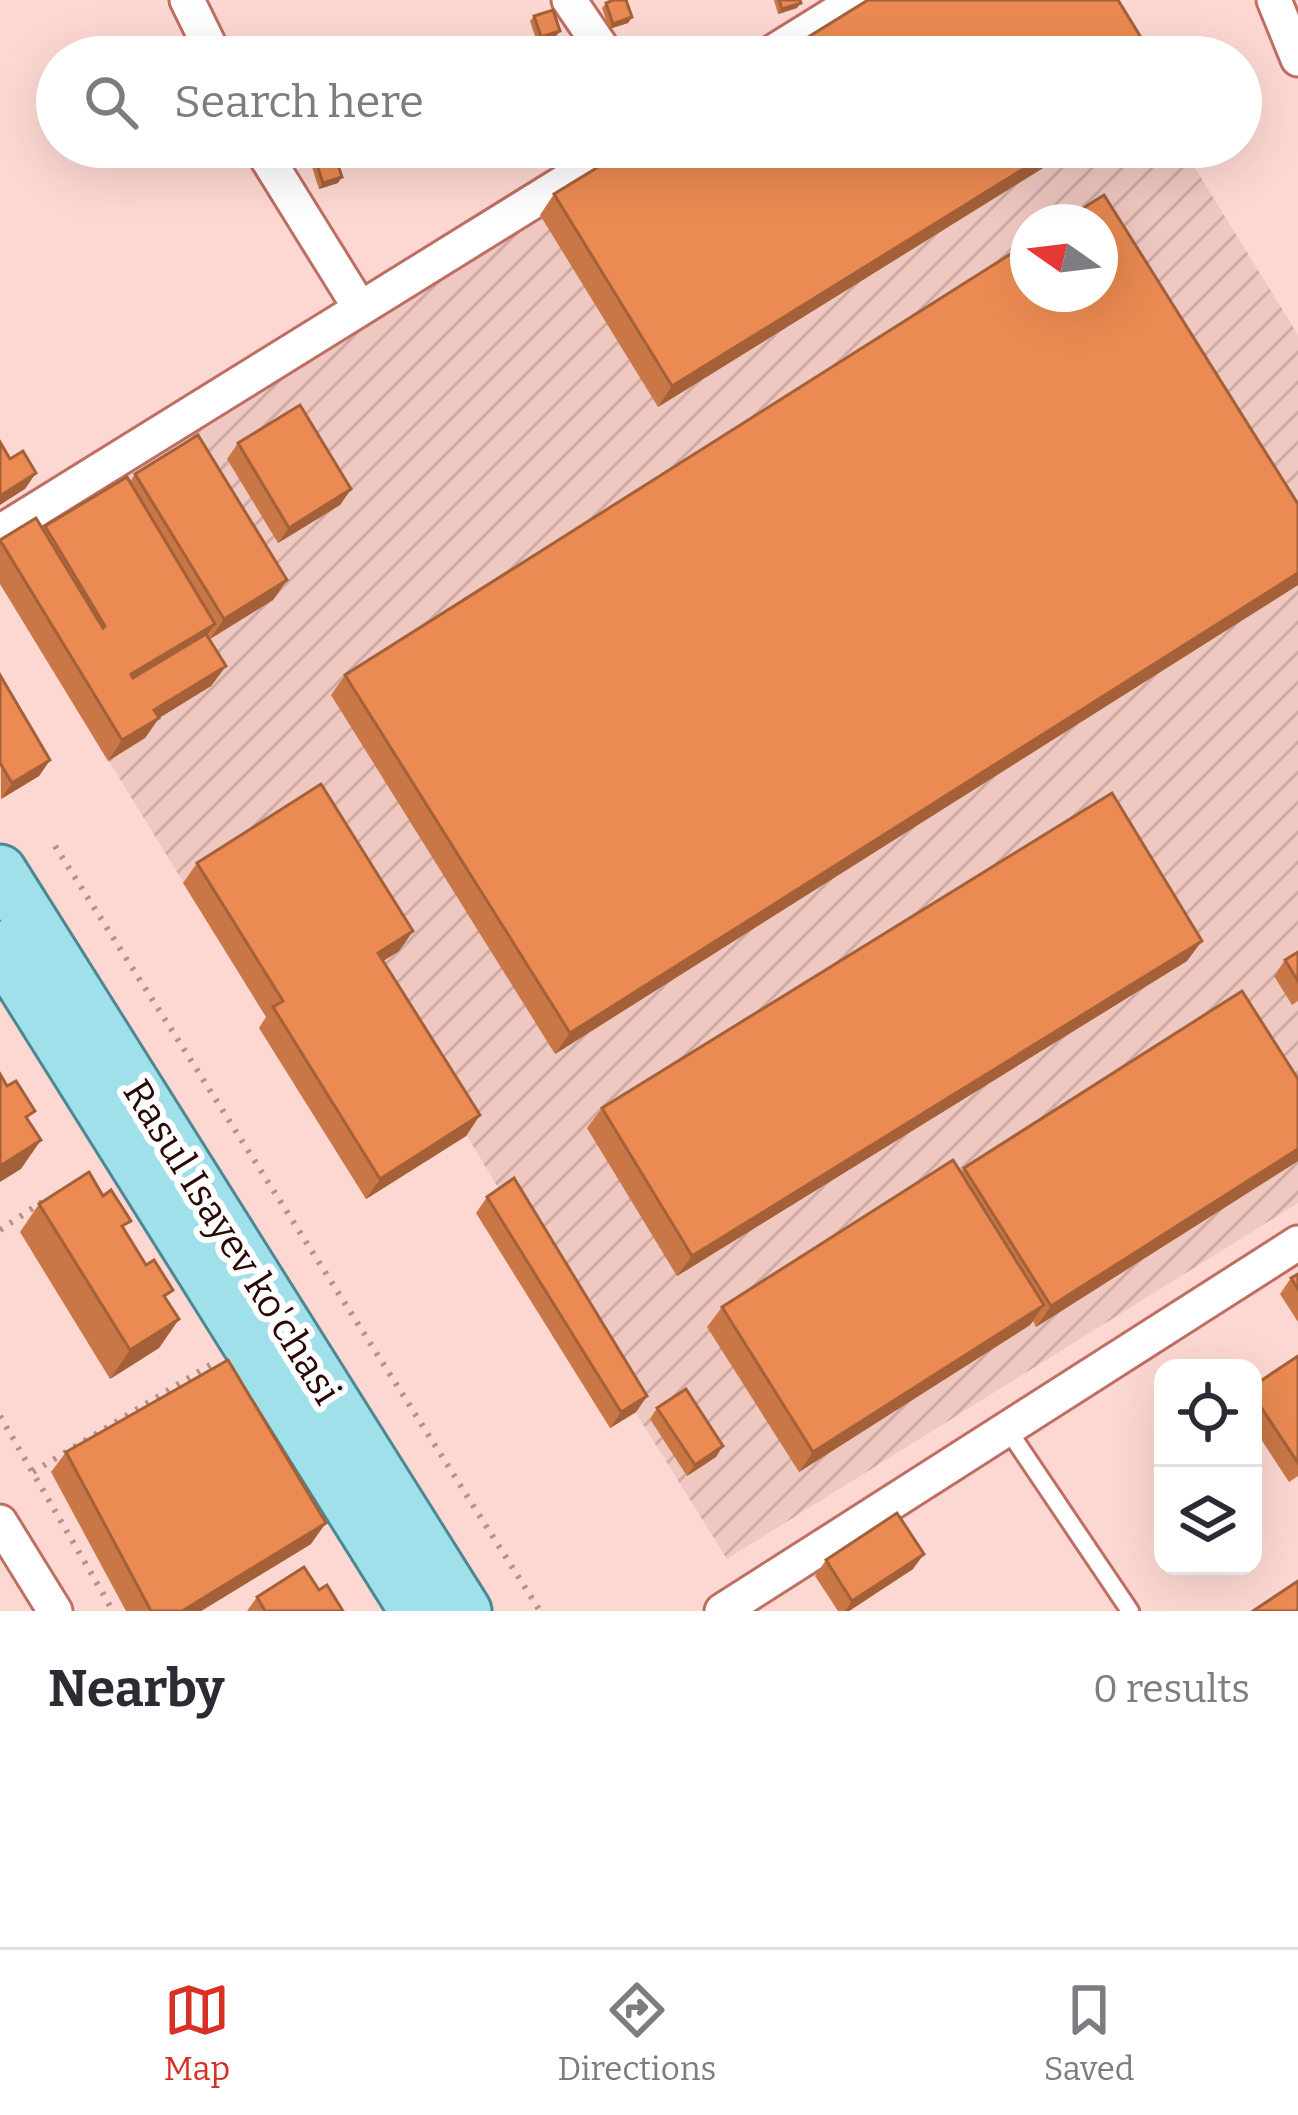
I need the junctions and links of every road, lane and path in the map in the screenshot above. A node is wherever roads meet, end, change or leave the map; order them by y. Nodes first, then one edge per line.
1 (187, 0) edge
2 (568, 0) edge
3 (857, 0) edge
4 (1274, 0) edge
5 (205, 36) edge
6 (593, 36) edge
7 (799, 36) edge
8 (1298, 59) edge
9 (273, 168) edge
10 (587, 168) edge
11 (360, 308) junction
12 (0, 532) edge
13 (56, 846) dead end
14 (0, 871) edge
15 (0, 947) edge
16 (58, 1192) edge
17 (0, 1230) edge
18 (1298, 1243) edge
19 (218, 1360) edge
20 (0, 1416) edge
21 (1008, 1430) junction
22 (33, 1472) junction
23 (0, 1522) edge
24 (55, 1611) edge
25 (113, 1611) edge
26 (416, 1611) edge
27 (465, 1611) edge
28 (541, 1611) edge
29 (722, 1611) edge
30 (1130, 1611) edge

1 - 5 street
2 - 6 street
3 - 7 street
4 - 8 street
9 - 11 street
10 - 11 street
11 - 12 street
13 - 28 path
14 - 27 main road, Rasul Isayev ko'chasi
15 - 26 main road, Rasul Isayev ko'chasi
16 - 17 path
18 - 21 street
19 - 22 path
20 - 22 path
21 - 29 street
21 - 30 lane
22 - 25 path
23 - 24 street

